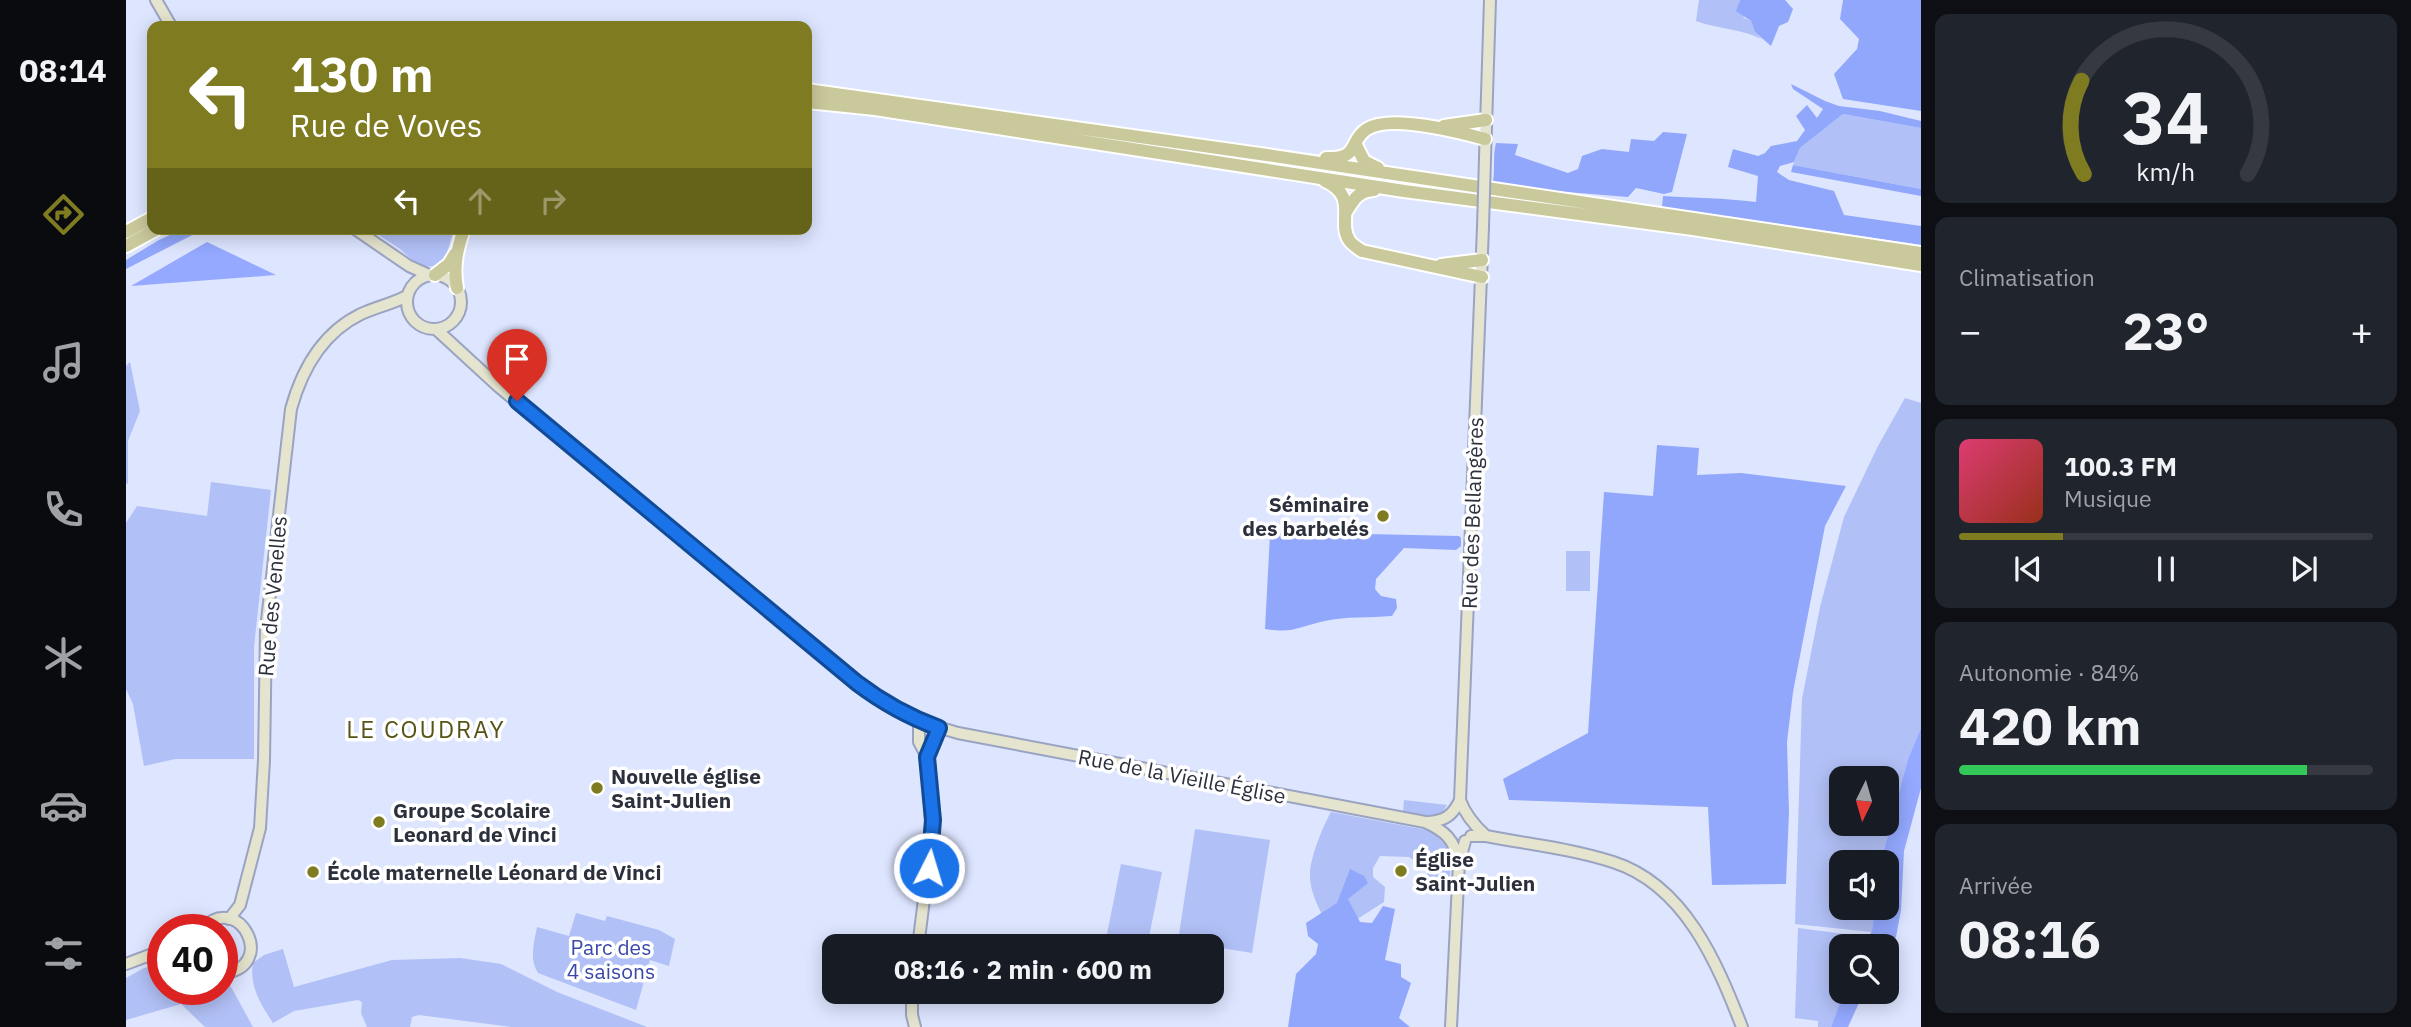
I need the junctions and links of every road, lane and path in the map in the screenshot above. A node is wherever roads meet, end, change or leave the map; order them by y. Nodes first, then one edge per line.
1 (156, 0) edge
2 (1490, 0) edge
3 (168, 21) edge
4 (812, 91) edge
5 (812, 103) edge
6 (1486, 120) junction
7 (1437, 127) junction
8 (1485, 139) junction
9 (1356, 145) junction
10 (1267, 155) junction
11 (1388, 173) junction
12 (1319, 178) junction
13 (1404, 191) junction
14 (1346, 212) junction
15 (1616, 213) junction
16 (147, 221) edge
17 (1693, 224) junction
18 (126, 232) edge
19 (147, 234) edge
20 (364, 235) edge
21 (462, 235) edge
22 (126, 246) edge
23 (457, 251) junction
24 (1921, 253) edge
25 (398, 258) junction
26 (1482, 260) junction
27 (1921, 265) edge
28 (1434, 266) junction
29 (432, 275) junction
30 (1482, 277) junction
31 (457, 288) junction
32 (408, 293) junction
33 (380, 307) junction
34 (409, 315) junction
35 (454, 321) junction
36 (438, 330) junction
37 (460, 350) junction
38 (919, 720) junction
39 (939, 728) junction
40 (927, 757) junction
41 (1460, 800) junction
42 (1466, 814) junction
43 (1447, 821) junction
44 (1474, 824) junction
45 (1486, 836) junction
46 (1468, 839) junction
47 (1451, 841) junction
48 (1459, 862) junction
49 (233, 914) edge
50 (238, 924) edge
51 (920, 934) edge
52 (147, 956) edge
53 (126, 964) edge
54 (238, 969) edge
55 (912, 1004) edge
56 (915, 1027) edge
57 (1451, 1027) edge
58 (1742, 1027) edge

1 - 3 main road
2 - 6 main road, Rue des Bellangères
4 - 10 main road
5 - 12 main road
6 - 7 main road
6 - 8 main road, Rue des Bellangères
7 - 8 main road
7 - 9 main road
8 - 26 main road, Rue des Bellangères, bridge
9 - 10 main road
9 - 11 main road
10 - 11 main road
11 - 15 main road
12 - 13 main road
12 - 14 main road
13 - 14 main road
13 - 15 main road
14 - 28 main road
15 - 17 main road
16 - 18 main road
17 - 24 main road
17 - 27 main road
19 - 22 main road
20 - 25 main road
21 - 23 main road
23 - 29 main road
23 - 31 main road
25 - 29 main road
25 - 32 main road
26 - 28 main road
26 - 30 main road, Rue des Bellangères
28 - 30 main road
29 - 31 main road
29 - 32 main road
30 - 41 main road, Rue des Bellangères
31 - 35 main road
32 - 33 main road, Rue des Venelles
32 - 34 main road
33 - 34 main road
33 - 49 main road, Rue des Venelles
34 - 36 main road
35 - 36 main road
35 - 37 main road
36 - 37 main road, Rue de la Vieille Église
37 - 38 main road, Rue de la Vieille Église
38 - 39 main road, Rue de la Vieille Église
38 - 40 main road
39 - 40 main road
39 - 43 main road, Rue de la Vieille Église
40 - 51 main road
41 - 42 main road
41 - 43 main road
42 - 43 main road
42 - 44 main road
43 - 47 main road
44 - 45 main road
44 - 46 main road
45 - 46 main road
45 - 58 main road
46 - 47 main road
46 - 48 main road
47 - 48 main road
48 - 57 main road
50 - 54 main road
52 - 53 main road
55 - 56 main road

